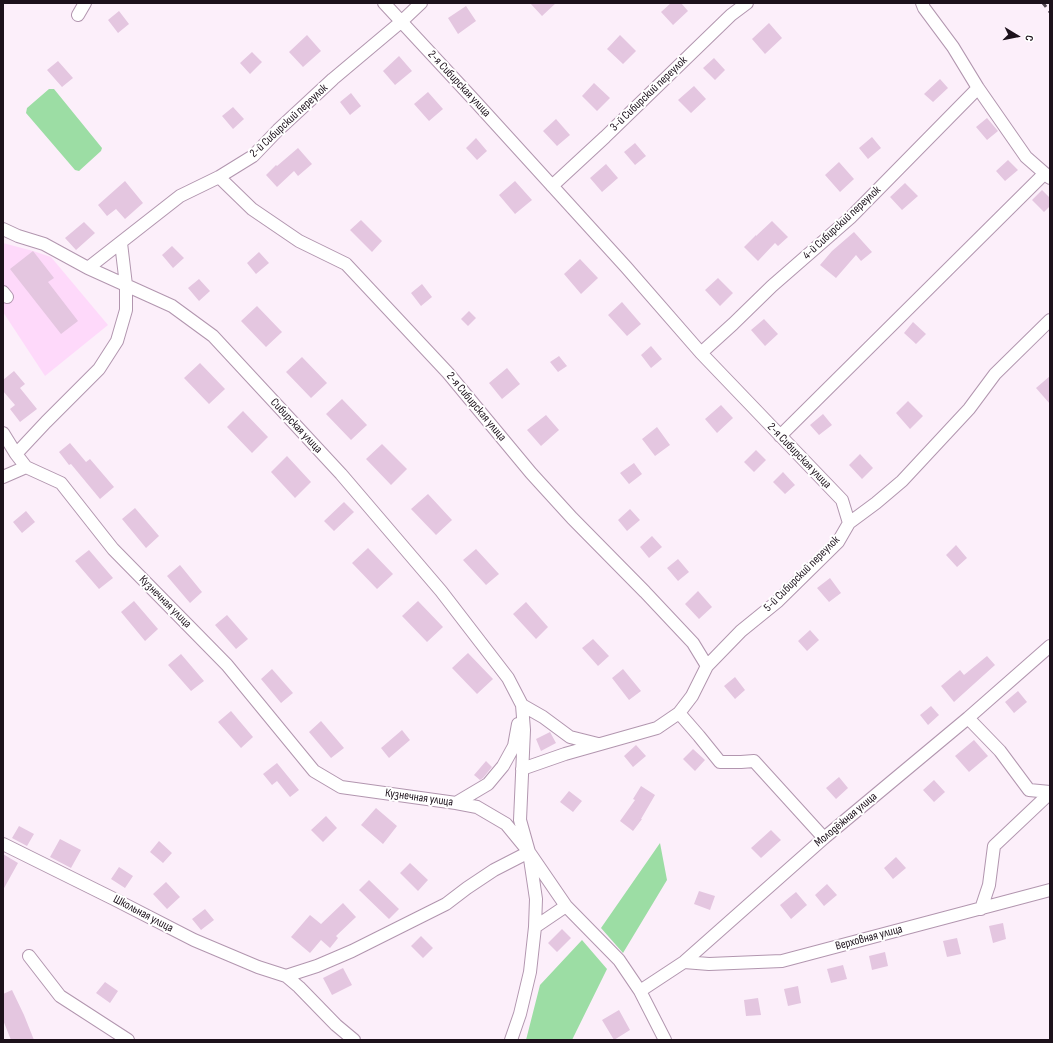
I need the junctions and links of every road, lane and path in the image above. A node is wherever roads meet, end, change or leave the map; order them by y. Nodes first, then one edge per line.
1 (85, 3) edge
2 (384, 3) edge
3 (421, 3) edge
4 (747, 3) edge
5 (922, 3) edge
6 (78, 15) dead end
7 (402, 21) junction
8 (978, 88) junction
9 (1047, 176) edge
10 (219, 177) junction
11 (552, 186) junction
12 (3, 229) edge
13 (120, 243) junction
14 (88, 268) junction
15 (126, 285) junction
16 (1050, 320) edge
17 (701, 353) junction
18 (3, 433) edge
19 (780, 436) junction
20 (3, 453) edge
21 (16, 454) junction
22 (26, 467) junction
23 (3, 476) edge
24 (849, 522) junction
25 (1050, 646) edge
26 (707, 666) junction
27 (522, 705) junction
28 (679, 714) junction
29 (968, 718) junction
30 (598, 744) junction
31 (522, 768) junction
32 (1050, 792) edge
33 (456, 803) junction
34 (824, 838) junction
35 (3, 844) edge
36 (529, 852) junction
37 (1050, 890) edge
38 (566, 906) junction
39 (981, 909) junction
40 (535, 927) junction
41 (29, 956) dead end
42 (684, 962) junction
43 (286, 976) junction
44 (640, 991) junction
45 (128, 1040) edge
46 (354, 1040) edge
47 (510, 1040) edge
48 (665, 1040) edge

1 - 6 street
2 - 7 street, 2-я Сибирская улица
3 - 7 street, 2-й Сибирский переулок
4 - 11 street, 3-й Сибирский переулок
5 - 8 street
7 - 10 street, 2-й Сибирский переулок
7 - 11 street, 2-я Сибирская улица
8 - 9 street
8 - 17 street, 4-й Сибирский переулок
9 - 19 street
10 - 13 street, 2-й Сибирский переулок
10 - 26 street, 2-я Сибирская улица
11 - 17 street, 2-я Сибирская улица
12 - 14 street, Сибирская улица
13 - 14 street, 2-й Сибирский переулок
13 - 15 street
14 - 15 street, Сибирская улица
15 - 21 street
15 - 27 street, Сибирская улица
16 - 24 street, 5-й Сибирский переулок
17 - 19 street, 2-я Сибирская улица
18 - 21 street, Кузнечная улица
19 - 24 street, 2-я Сибирская улица
20 - 21 street
21 - 22 street, Кузнечная улица
22 - 23 street
22 - 33 street, Кузнечная улица
24 - 26 street, 5-й Сибирский переулок
25 - 29 street, Молодёжная улица
26 - 28 street, 5-й Сибирский переулок
27 - 30 street
27 - 31 street
27 - 33 street
28 - 30 street, 5-й Сибирский переулок
28 - 34 street
29 - 32 street
29 - 34 street, Молодёжная улица
30 - 31 street, 5-й Сибирский переулок
31 - 36 street
32 - 39 street
33 - 36 street, Кузнечная улица
34 - 42 street, Молодёжная улица
35 - 43 street, Школьная улица
36 - 38 street
36 - 40 street
36 - 43 street
37 - 39 street, Верховная улица
38 - 40 street
38 - 44 street
39 - 42 street, Верховная улица
40 - 47 street
41 - 45 street
42 - 44 street, Молодёжная улица
43 - 46 street
44 - 48 street

